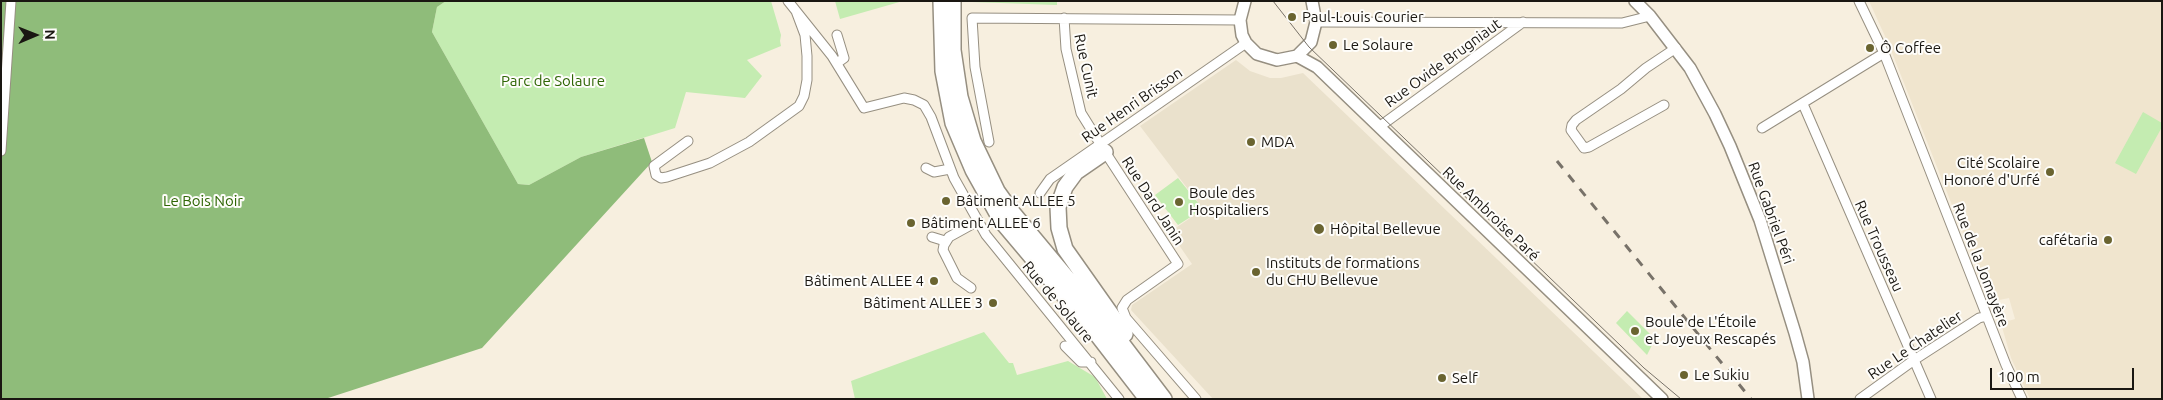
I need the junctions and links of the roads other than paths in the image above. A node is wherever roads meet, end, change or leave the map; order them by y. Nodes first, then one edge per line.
1 (12, 1) edge
2 (788, 1) edge
3 (941, 1) edge
4 (953, 1) edge
5 (1245, 1) edge
6 (1312, 1) edge
7 (1635, 1) edge
8 (1860, 1) edge
9 (796, 11) junction
10 (1650, 16) junction
11 (1064, 18) junction
12 (1240, 20) junction
13 (1316, 22) junction
14 (1523, 22) junction
15 (837, 35) dead end
16 (1246, 43) junction
17 (1676, 48) junction
18 (1884, 53) junction
19 (1297, 56) junction
20 (837, 63) junction
21 (1802, 104) junction
22 (1664, 105) dead end
23 (1379, 127) junction
24 (1762, 128) dead end
25 (688, 141) dead end
26 (989, 142) dead end
27 (1102, 148) junction
28 (1, 151) edge
29 (930, 168) dead end
30 (950, 169) junction
31 (1040, 193) dead end
32 (978, 221) junction
33 (932, 237) dead end
34 (949, 237) junction
35 (961, 240) dead end
36 (965, 286) dead end
37 (1987, 316) junction
38 (1068, 351) dead end
39 (1914, 360) junction
40 (1091, 362) junction
41 (1119, 399) edge
42 (1147, 399) edge
43 (1164, 399) edge
44 (1196, 399) edge
45 (1662, 399) edge
46 (1808, 399) edge
47 (1860, 399) edge
48 (1931, 399) edge
49 (2022, 399) edge

1 - 28 street
2 - 9 street, Rue de Solaure
3 - 42 highway
4 - 43 highway
5 - 12 main road
6 - 13 main road
7 - 10 main road, Rue Gabriel Péri
8 - 18 street, Rue de la Jomayère
9 - 20 street, Rue de Solaure
9 - 25 street
10 - 14 street
10 - 17 main road, Rue Gabriel Péri
11 - 12 street
11 - 26 street
11 - 27 street, Rue Cunit
12 - 16 main road
13 - 14 street
13 - 19 main road
14 - 23 street, Rue Ovide Brugniaut
15 - 20 street
16 - 19 main road
16 - 27 street, Rue Henri Brisson
17 - 22 street
17 - 46 main road, Rue Gabriel Péri
18 - 21 street
18 - 37 street, Rue de la Jomayère
19 - 23 main road, Rue Ambroise Paré
20 - 30 street, Rue de Solaure
21 - 24 street
21 - 39 street, Rue Trousseau
23 - 45 main road, Rue Ambroise Paré
27 - 31 street, Rue Henri Brisson
27 - 43 highway
27 - 44 street, Rue Dard Janin
29 - 30 street
30 - 32 street, Rue de Solaure
32 - 34 street
32 - 40 street, Rue de Solaure
33 - 34 street
34 - 35 street
34 - 36 street
37 - 39 street, Rue Le Chatelier
37 - 49 street, Rue de la Jomayère
38 - 40 street
39 - 47 street, Rue Le Chatelier
39 - 48 street, Rue Trousseau
40 - 41 street, Rue de Solaure

